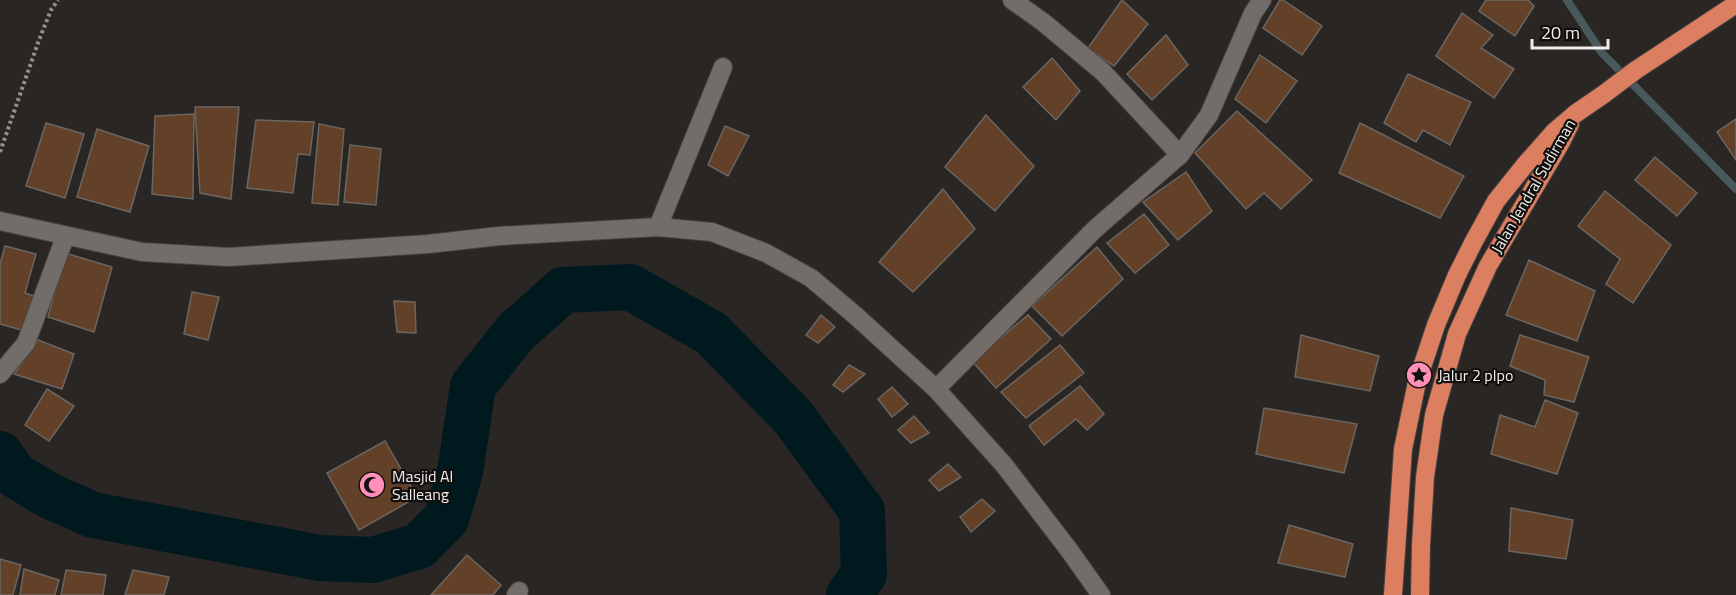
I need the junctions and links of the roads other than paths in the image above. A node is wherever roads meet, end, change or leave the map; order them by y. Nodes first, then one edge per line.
1 (1012, 0) edge
2 (1262, 0) edge
3 (1736, 4) edge
4 (723, 67) dead end
5 (1575, 114) junction
6 (1180, 155) junction
7 (0, 221) edge
8 (658, 226) junction
9 (65, 237) junction
10 (0, 374) edge
11 (936, 389) junction
12 (1101, 595) edge
13 (1393, 595) edge
14 (1420, 595) edge

1 - 6 street
2 - 6 street
3 - 5 highway
4 - 8 street
5 - 13 highway, Jalan Jendral Sudirman
5 - 14 highway, Jalan Jendral Sudirman
6 - 11 street
7 - 9 street
8 - 9 street
8 - 11 street
9 - 10 street
11 - 12 street

